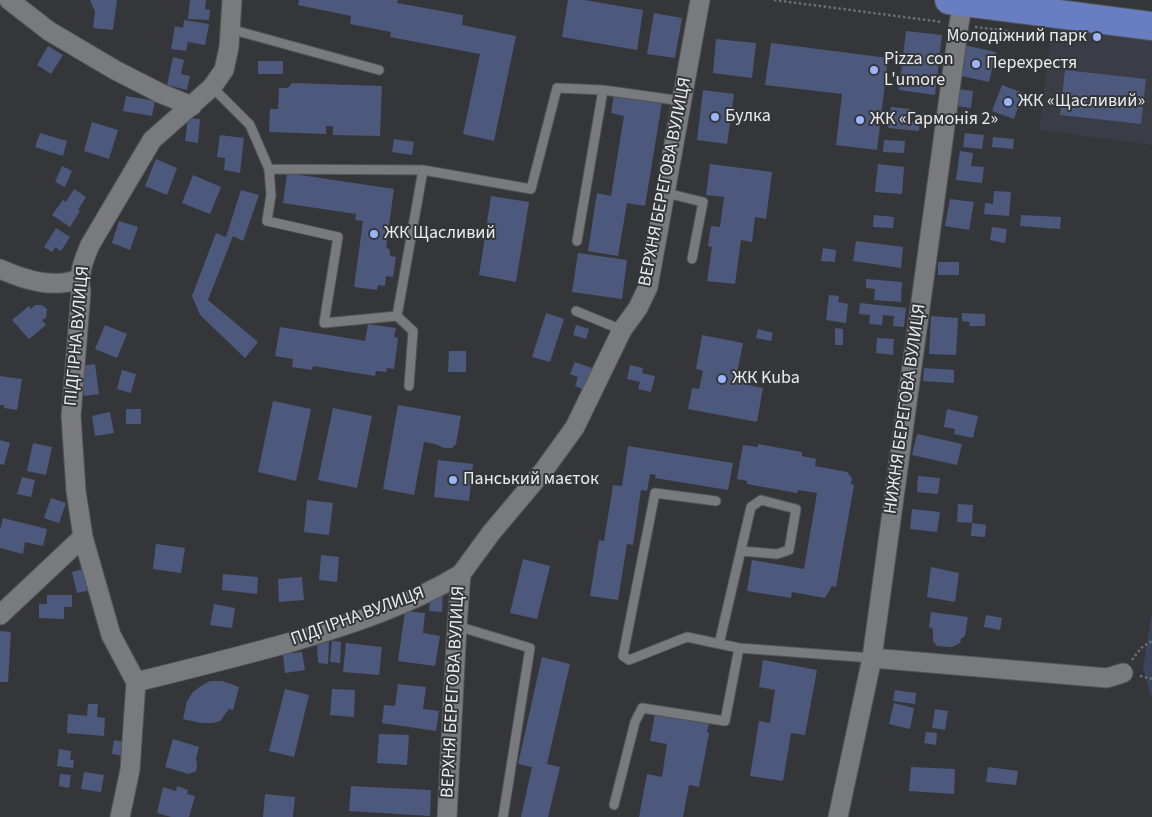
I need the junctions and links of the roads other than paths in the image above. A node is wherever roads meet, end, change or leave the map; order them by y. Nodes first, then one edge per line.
1 (9, 0) edge
2 (232, 0) edge
3 (700, 0) edge
4 (959, 6) edge
5 (1152, 26) edge
6 (230, 29) junction
7 (379, 70) dead end
8 (212, 87) junction
9 (603, 90) junction
10 (682, 101) junction
11 (192, 106) junction
12 (268, 169) junction
13 (423, 170) junction
14 (666, 193) junction
15 (577, 242) dead end
16 (692, 259) dead end
17 (0, 269) edge
18 (79, 279) junction
19 (576, 311) dead end
20 (397, 316) junction
21 (622, 330) junction
22 (409, 386) dead end
23 (716, 501) dead end
24 (83, 537) junction
25 (741, 551) junction
26 (461, 574) junction
27 (0, 615) edge
28 (457, 626) junction
29 (719, 644) junction
30 (739, 648) junction
31 (872, 658) junction
32 (1123, 673) road end
33 (136, 682) junction
34 (614, 805) dead end
35 (120, 817) edge
36 (447, 817) edge
37 (503, 817) edge
38 (838, 817) edge

1 - 11 street
2 - 6 street, ПІДГІРНА ВУЛИЦЯ
3 - 10 street, ВЕРХНЯ БЕРЕГОВА ВУЛИЦЯ
4 - 5 main road
4 - 31 street, НИЖНЯ БЕРЕГОВА ВУЛИЦЯ
6 - 7 lane
6 - 8 street, ПІДГІРНА ВУЛИЦЯ
8 - 11 street, ПІДГІРНА ВУЛИЦЯ
8 - 12 lane
9 - 10 lane
9 - 13 lane
9 - 15 lane
10 - 14 street, ВЕРХНЯ БЕРЕГОВА ВУЛИЦЯ
11 - 18 street, ПІДГІРНА ВУЛИЦЯ
12 - 13 lane
12 - 20 lane
13 - 20 lane
14 - 16 lane
14 - 21 street, ВЕРХНЯ БЕРЕГОВА ВУЛИЦЯ
17 - 18 street
18 - 24 street, ПІДГІРНА ВУЛИЦЯ
19 - 21 lane
20 - 22 lane
21 - 26 street, ВЕРХНЯ БЕРЕГОВА ВУЛИЦЯ
23 - 29 lane
24 - 27 street
24 - 33 street, ПІДГІРНА ВУЛИЦЯ
25 - 25 lane
25 - 29 lane
26 - 28 street, ВЕРХНЯ БЕРЕГОВА ВУЛИЦЯ
26 - 33 street, ПІДГІРНА ВУЛИЦЯ
28 - 36 street, ВЕРХНЯ БЕРЕГОВА ВУЛИЦЯ
28 - 37 lane
29 - 30 lane
30 - 31 lane
30 - 34 lane
31 - 32 street
31 - 38 street, НИЖНЯ БЕРЕГОВА ВУЛИЦЯ
33 - 35 street

